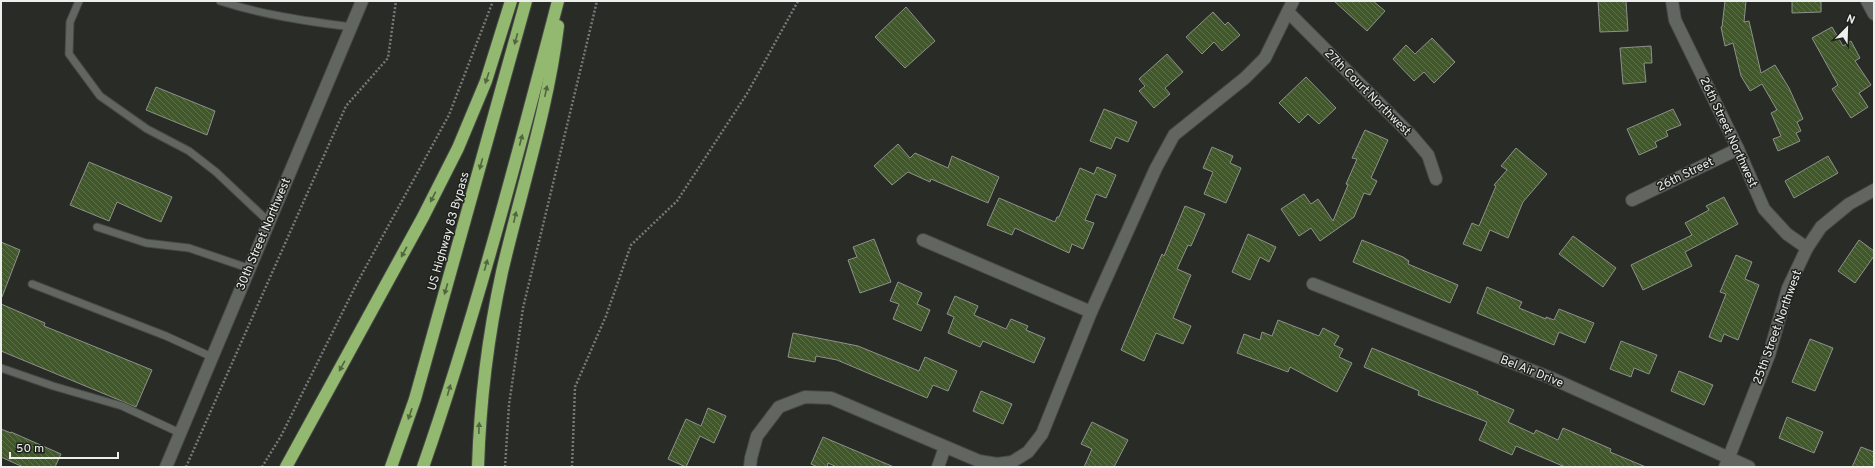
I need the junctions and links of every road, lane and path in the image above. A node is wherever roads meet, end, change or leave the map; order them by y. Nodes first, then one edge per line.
1 (79, 1) edge
2 (220, 1) edge
3 (362, 1) edge
4 (396, 1) edge
5 (493, 1) edge
6 (511, 1) edge
7 (526, 1) edge
8 (559, 1) edge
9 (597, 1) edge
10 (798, 1) edge
11 (1672, 1) edge
12 (1867, 1) edge
13 (1291, 6) edge
14 (1874, 14) edge
15 (351, 27) junction
16 (1738, 149) junction
17 (1436, 180) dead end
18 (1874, 190) edge
19 (1632, 200) dead end
20 (268, 221) junction
21 (97, 227) dead end
22 (923, 240) dead end
23 (1807, 248) junction
24 (248, 268) junction
25 (32, 284) dead end
26 (1313, 284) dead end
27 (1091, 312) junction
28 (212, 357) junction
29 (1, 368) edge
30 (180, 433) junction
31 (945, 447) junction
32 (751, 462) edge
33 (1726, 462) edge
34 (166, 467) edge
35 (186, 467) edge
36 (262, 467) edge
37 (286, 467) edge
38 (391, 467) edge
39 (423, 467) edge
40 (478, 467) edge
41 (505, 467) edge
42 (572, 467) edge
43 (938, 467) edge
44 (1749, 467) edge

1 - 20 lane
2 - 15 lane
3 - 15 street, 30th Street Northwest
4 - 35 path
5 - 36 path
6 -> 37 highway
7 -> 38 highway, US Highway 83 Bypass
39 -> 8 highway
40 -> 8 highway
9 - 41 path
10 - 42 path
11 - 16 street, 26th Street Northwest
12 - 14 street
13 - 17 street, 27th Court Northwest
13 - 27 street
15 - 20 street, 30th Street Northwest
16 - 19 street, 26th Street
16 - 23 street, 26th Street Northwest
18 - 23 street, 25th Street Northwest
20 - 24 street, 30th Street Northwest
21 - 24 lane
22 - 27 street
23 - 33 street, 25th Street Northwest
24 - 28 street, 30th Street Northwest
25 - 28 lane
26 - 33 street, Bel Air Drive
27 - 31 street
28 - 30 street, 30th Street Northwest
29 - 30 lane
30 - 34 street, 30th Street Northwest
31 - 32 street
31 - 43 street
33 - 44 street, Bel Air Drive

